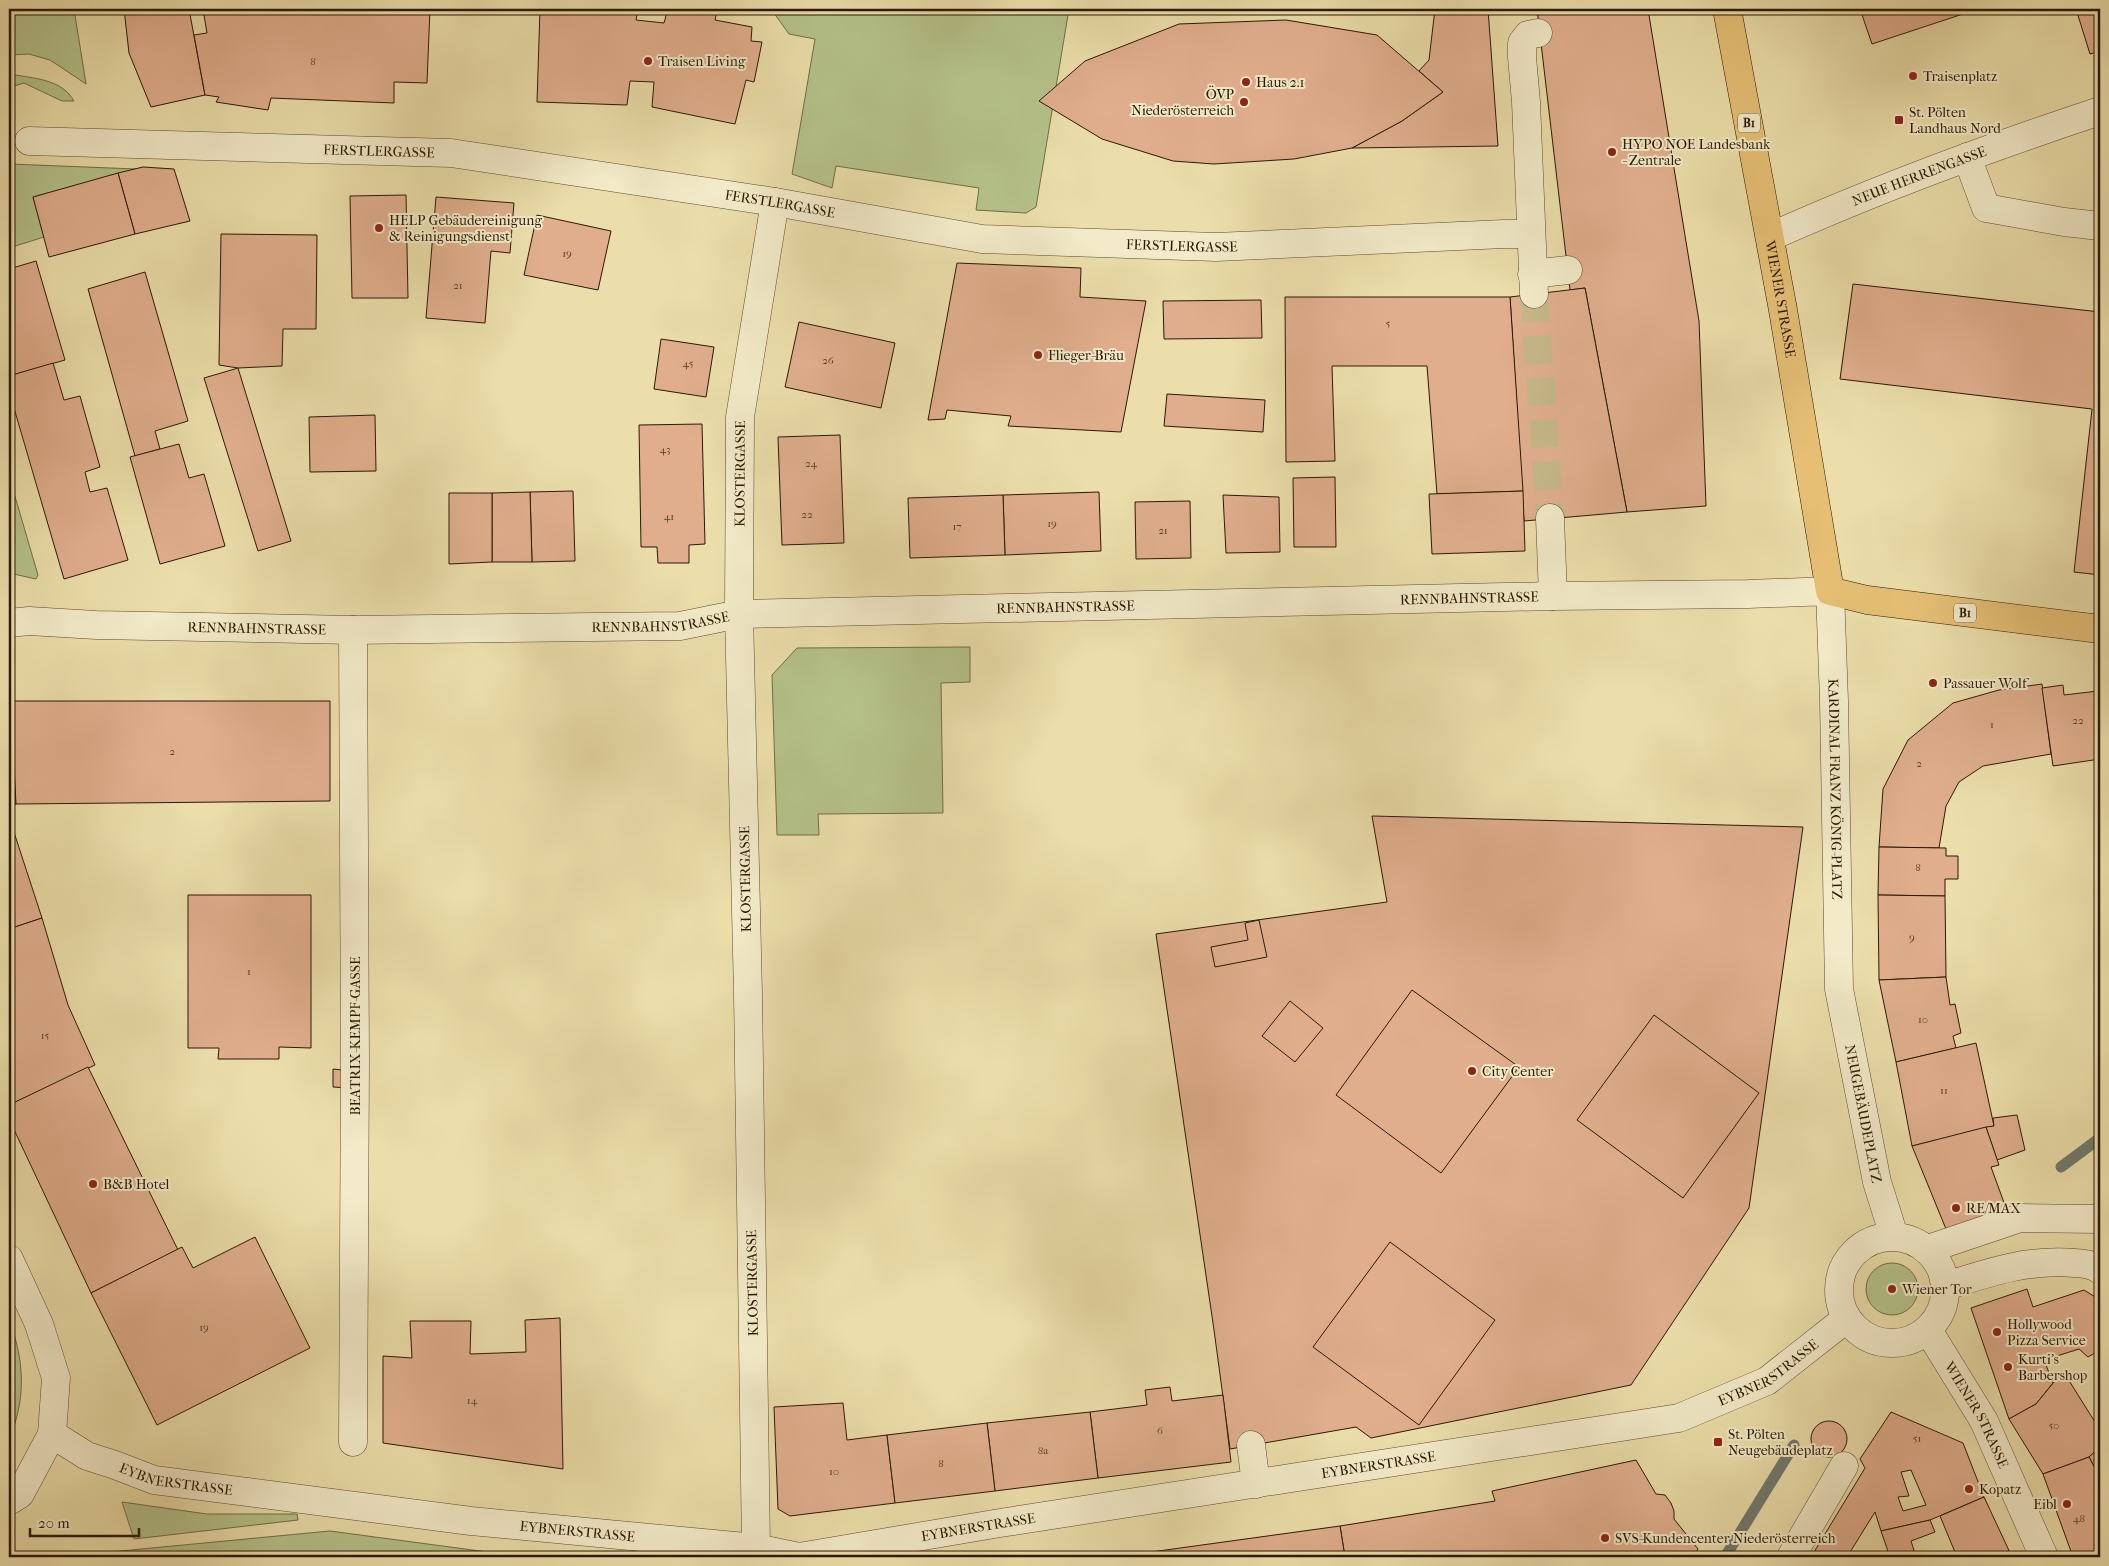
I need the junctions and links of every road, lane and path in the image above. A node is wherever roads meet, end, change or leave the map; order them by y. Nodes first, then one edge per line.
1 (1727, 9) edge
2 (1538, 33) dead end
3 (2100, 111) edge
4 (29, 140) dead end
5 (1967, 157) junction
6 (775, 202) junction
7 (2100, 226) edge
8 (1530, 234) junction
9 (1770, 237) junction
10 (1568, 270) dead end
11 (1550, 518) tunnel mouth
12 (1830, 591) junction
13 (1554, 596) junction
14 (739, 614) junction
15 (16, 618) edge
16 (2100, 629) edge
17 (353, 630) junction
18 (1839, 989) joint
19 (2100, 1219) edge
20 (1894, 1236) junction
21 (1928, 1250) junction
22 (9, 1259) edge
23 (2098, 1259) edge
24 (1946, 1286) junction
25 (1847, 1318) junction
26 (1928, 1330) junction
27 (52, 1434) junction
28 (353, 1442) dead end
29 (1251, 1445) dead end
30 (1844, 1466) dead end
31 (1256, 1484) junction
32 (9, 1501) edge
33 (866, 1551) edge
34 (758, 1552) edge
35 (1791, 1557) edge
36 (2044, 1557) edge

1 - 9 main road, WIENER STRASSE / B1
2 - 8 street
3 - 5 street, NEUE HERRENGASSE
4 - 6 street, FERSTLERGASSE
5 - 7 street
5 - 9 street, NEUE HERRENGASSE
6 - 8 street, FERSTLERGASSE
6 - 14 street, KLOSTERGASSE
8 - 10 street
9 - 12 main road, WIENER STRASSE / B1
11 - 13 street
12 - 13 street, RENNBAHNSTRASSE
12 - 16 main road, RENNBAHNSTRASSE / B1
12 - 18 street, KARDINAL FRANZ KÖNIG-PLATZ
13 - 14 street, RENNBAHNSTRASSE
14 - 17 street, RENNBAHNSTRASSE
14 - 34 street, KLOSTERGASSE
15 - 17 street, RENNBAHNSTRASSE
17 - 28 street, BEATRIX-KEMPF-GASSE
18 - 20 street, NEUGEBÄUDEPLATZ
19 - 21 street
20 - 21 street
20 - 25 street
21 - 24 street
22 - 27 street
23 - 24 street
24 - 26 street
25 - 26 street
25 - 31 street, EYBNERSTRASSE
26 - 36 street, WIENER STRASSE
27 - 32 street
27 - 34 street, EYBNERSTRASSE
29 - 31 street
30 - 35 street
31 - 33 street, EYBNERSTRASSE
33 - 34 street, EYBNERSTRASSE

